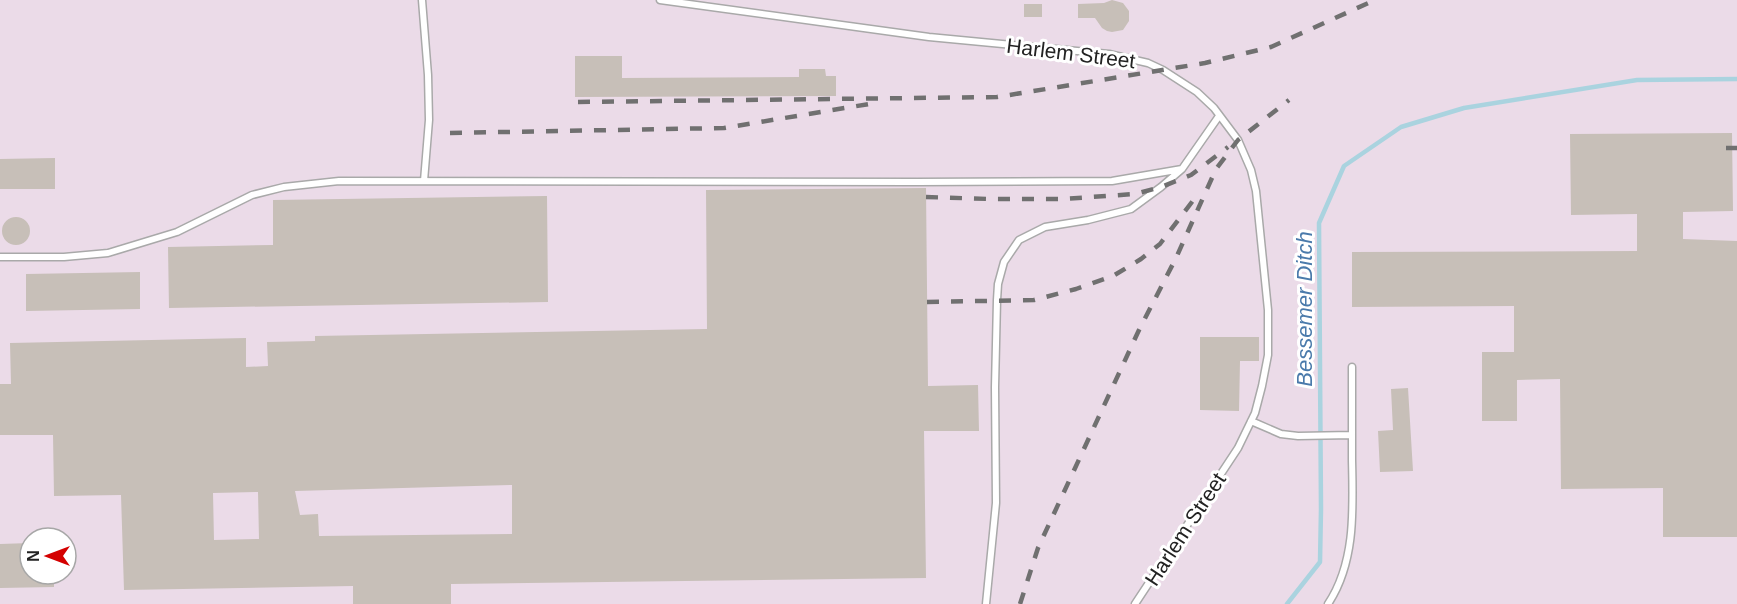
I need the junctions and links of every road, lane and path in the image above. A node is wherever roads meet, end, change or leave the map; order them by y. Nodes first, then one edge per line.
1 (422, 0) edge
2 (660, 0) edge
3 (1219, 116) junction
4 (1182, 169) junction
5 (424, 181) junction
6 (0, 257) edge
7 (1352, 367) dead end
8 (1251, 421) junction
9 (1352, 435) junction
10 (986, 604) edge
11 (1135, 604) edge
12 (1328, 604) edge

1 - 5 lane
2 - 3 lane, Harlem Street
3 - 4 lane
3 - 8 lane, Harlem Street
4 - 5 lane
4 - 10 lane
5 - 6 lane
7 - 9 lane
8 - 9 lane
8 - 11 lane, Harlem Street
9 - 12 lane

